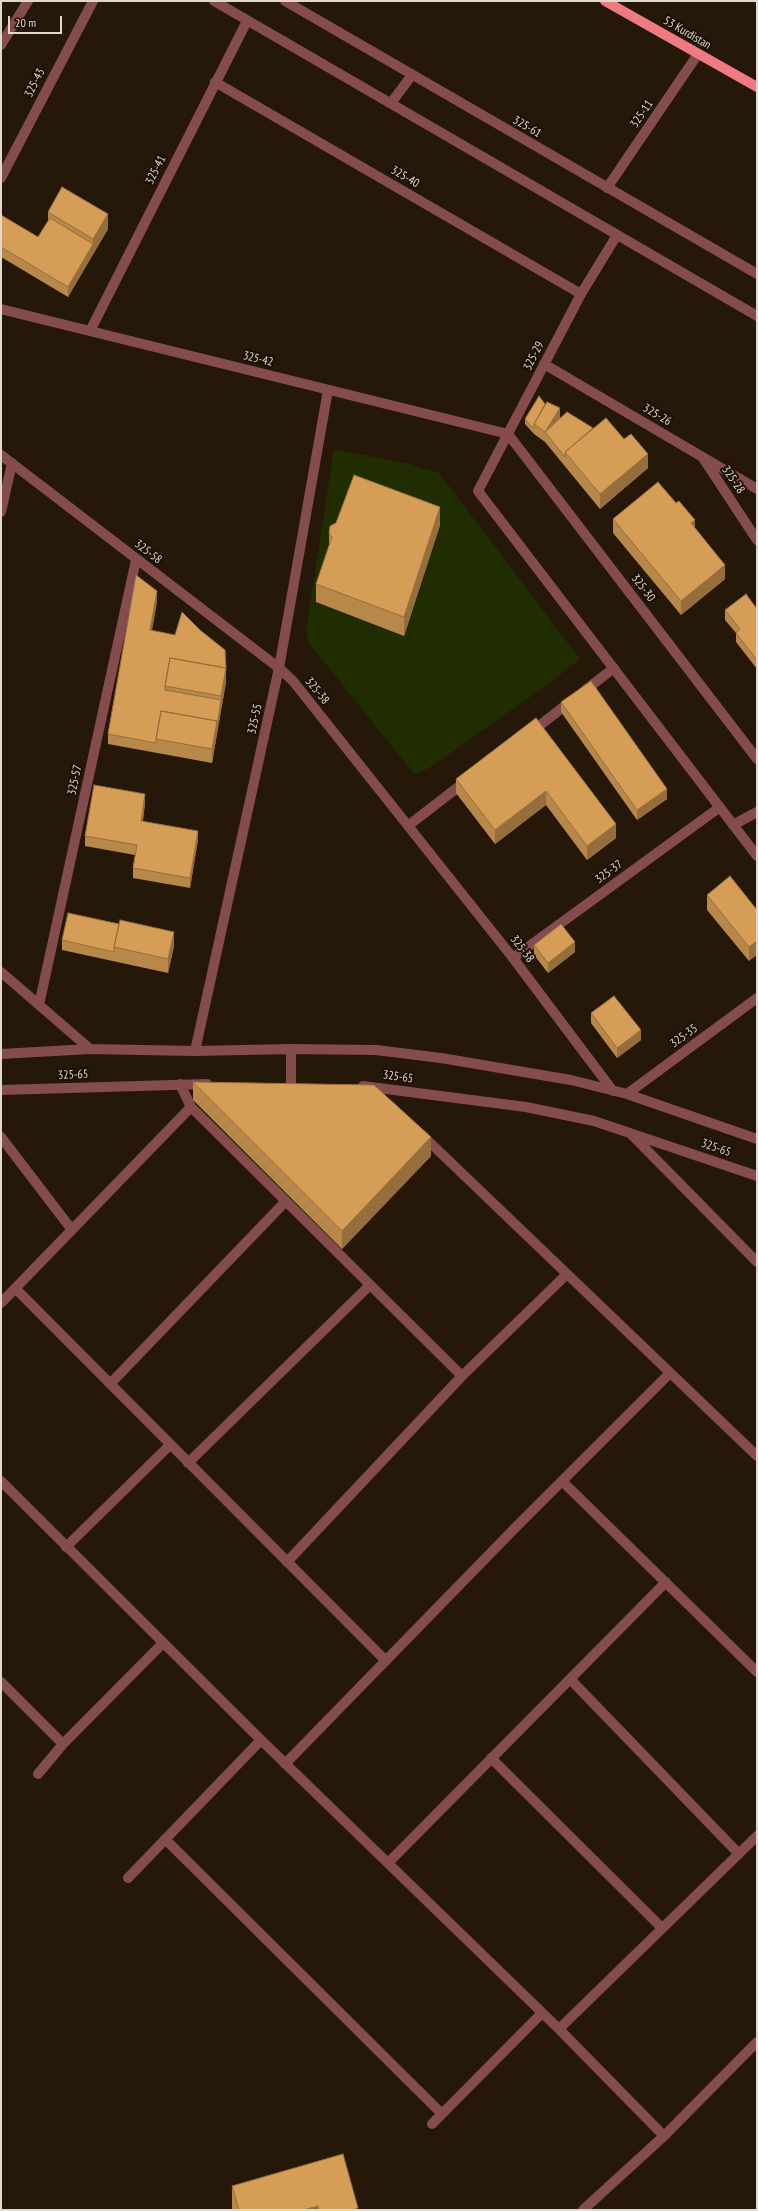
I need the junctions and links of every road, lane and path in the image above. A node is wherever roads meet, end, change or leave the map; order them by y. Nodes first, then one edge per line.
1 (28, 1) edge
2 (93, 1) edge
3 (214, 1) edge
4 (285, 1) edge
5 (605, 1) edge
6 (248, 21) junction
7 (1, 45) edge
8 (698, 54) junction
9 (412, 75) junction
10 (215, 82) junction
11 (757, 87) edge
12 (391, 104) junction
13 (1, 178) edge
14 (607, 188) junction
15 (617, 234) junction
16 (757, 274) edge
17 (581, 294) junction
18 (1, 309) edge
19 (757, 316) edge
20 (90, 331) junction
21 (544, 364) junction
22 (328, 390) junction
23 (508, 434) junction
24 (1, 455) edge
25 (701, 456) junction
26 (12, 463) junction
27 (757, 489) edge
28 (1, 512) edge
29 (757, 540) edge
30 (136, 560) junction
31 (279, 668) junction
32 (614, 668) junction
33 (521, 740) edge
34 (757, 759) edge
35 (477, 773) edge
36 (720, 807) junction
37 (757, 812) edge
38 (733, 824) junction
39 (409, 825) junction
40 (757, 856) edge
41 (513, 958) junction
42 (1, 972) edge
43 (757, 998) edge
44 (39, 1005) junction
45 (90, 1049) junction
46 (291, 1049) junction
47 (195, 1052) junction
48 (1, 1054) edge
49 (180, 1084) junction
50 (218, 1084) edge
51 (291, 1084) edge
52 (354, 1085) edge
53 (370, 1086) junction
54 (1, 1090) edge
55 (613, 1091) junction
56 (627, 1094) junction
57 (387, 1102) edge
58 (191, 1107) junction
59 (415, 1129) edge
60 (631, 1134) junction
61 (1, 1137) edge
62 (757, 1139) edge
63 (757, 1176) edge
64 (286, 1201) junction
65 (72, 1230) junction
66 (757, 1262) edge
67 (566, 1275) junction
68 (370, 1285) junction
69 (15, 1288) junction
70 (1, 1303) edge
71 (670, 1373) junction
72 (462, 1376) junction
73 (110, 1384) junction
74 (170, 1445) junction
75 (757, 1456) edge
76 (188, 1463) junction
77 (1, 1481) edge
78 (562, 1481) junction
79 (66, 1547) junction
80 (287, 1562) junction
81 (666, 1582) junction
82 (163, 1643) junction
83 (386, 1661) junction
84 (757, 1672) edge
85 (570, 1679) junction
86 (1, 1682) edge
87 (261, 1740) junction
88 (63, 1744) junction
89 (491, 1758) junction
90 (285, 1764) junction
91 (38, 1774) dead end
92 (757, 1836) edge
93 (165, 1839) junction
94 (739, 1854) junction
95 (388, 1863) junction
96 (128, 1878) dead end
97 (662, 1928) junction
98 (542, 2013) junction
99 (559, 2029) junction
100 (757, 2042) edge
101 (442, 2114) junction
102 (432, 2124) dead end
103 (664, 2136) junction
104 (583, 2210) edge

1 - 7 street
2 - 13 street, 325-43
3 - 6 street
4 - 9 street, 325-61
5 - 8 main road, 53 Kurdistan
6 - 10 street, 325-41
6 - 12 street
8 - 11 main road, 53 Kurdistan
8 - 14 street, 325-11
9 - 12 street
9 - 14 street, 325-61
10 - 17 street, 325-40
10 - 20 street, 325-41
12 - 15 street
14 - 16 street, 325-61
15 - 17 street, 325-29
15 - 19 street
17 - 21 street, 325-29
18 - 20 street, 325-42
20 - 22 street, 325-42
21 - 23 street, 325-29
21 - 25 street, 325-26
22 - 23 street, 325-42
22 - 31 street, 325-55
23 - 32 street, 325-29
23 - 34 street, 325-30
24 - 26 street, 325-58
25 - 27 street, 325-26
25 - 29 street, 325-28
26 - 28 street
26 - 30 street, 325-58
30 - 31 street, 325-58
30 - 44 street, 325-57
31 - 39 street, 325-38
31 - 47 street, 325-55
32 - 33 street
32 - 36 street
35 - 39 street
36 - 38 street
36 - 41 street, 325-37
37 - 38 street
38 - 40 street
39 - 41 street, 325-38
41 - 55 street, 325-38
42 - 44 street
43 - 56 street, 325-35
44 - 45 street
45 - 47 street, 325-65
45 - 48 street, 325-65
46 - 47 street, 325-65
46 - 51 street
46 - 55 street, 325-65
49 - 50 street, 325-65
49 - 54 street, 325-65
49 - 58 street
52 - 53 street, 325-65
53 - 57 street
53 - 60 street, 325-65
55 - 56 street, 325-65
56 - 62 street, 325-65
58 - 64 street
58 - 65 street
59 - 67 street
60 - 63 street, 325-65
60 - 66 street
61 - 65 street
64 - 68 street
64 - 73 street
65 - 69 street
67 - 71 street
67 - 72 street
68 - 72 street
68 - 76 street
69 - 70 street
69 - 73 street
71 - 75 street
71 - 78 street
72 - 80 street
73 - 74 street
74 - 76 street
74 - 79 street
76 - 80 street
77 - 79 street
78 - 81 street
78 - 83 street
79 - 82 street
80 - 83 street
81 - 84 street
81 - 85 street
82 - 87 street
82 - 88 street
83 - 90 street
85 - 89 street
85 - 94 street
86 - 88 street
87 - 90 street
87 - 93 street
88 - 91 street
89 - 95 street
89 - 97 street
90 - 95 street
92 - 94 street
93 - 96 street
93 - 101 street
94 - 97 street
95 - 98 street
97 - 99 street
98 - 99 street
98 - 101 street
99 - 103 street
100 - 103 street
101 - 102 street
103 - 104 street

